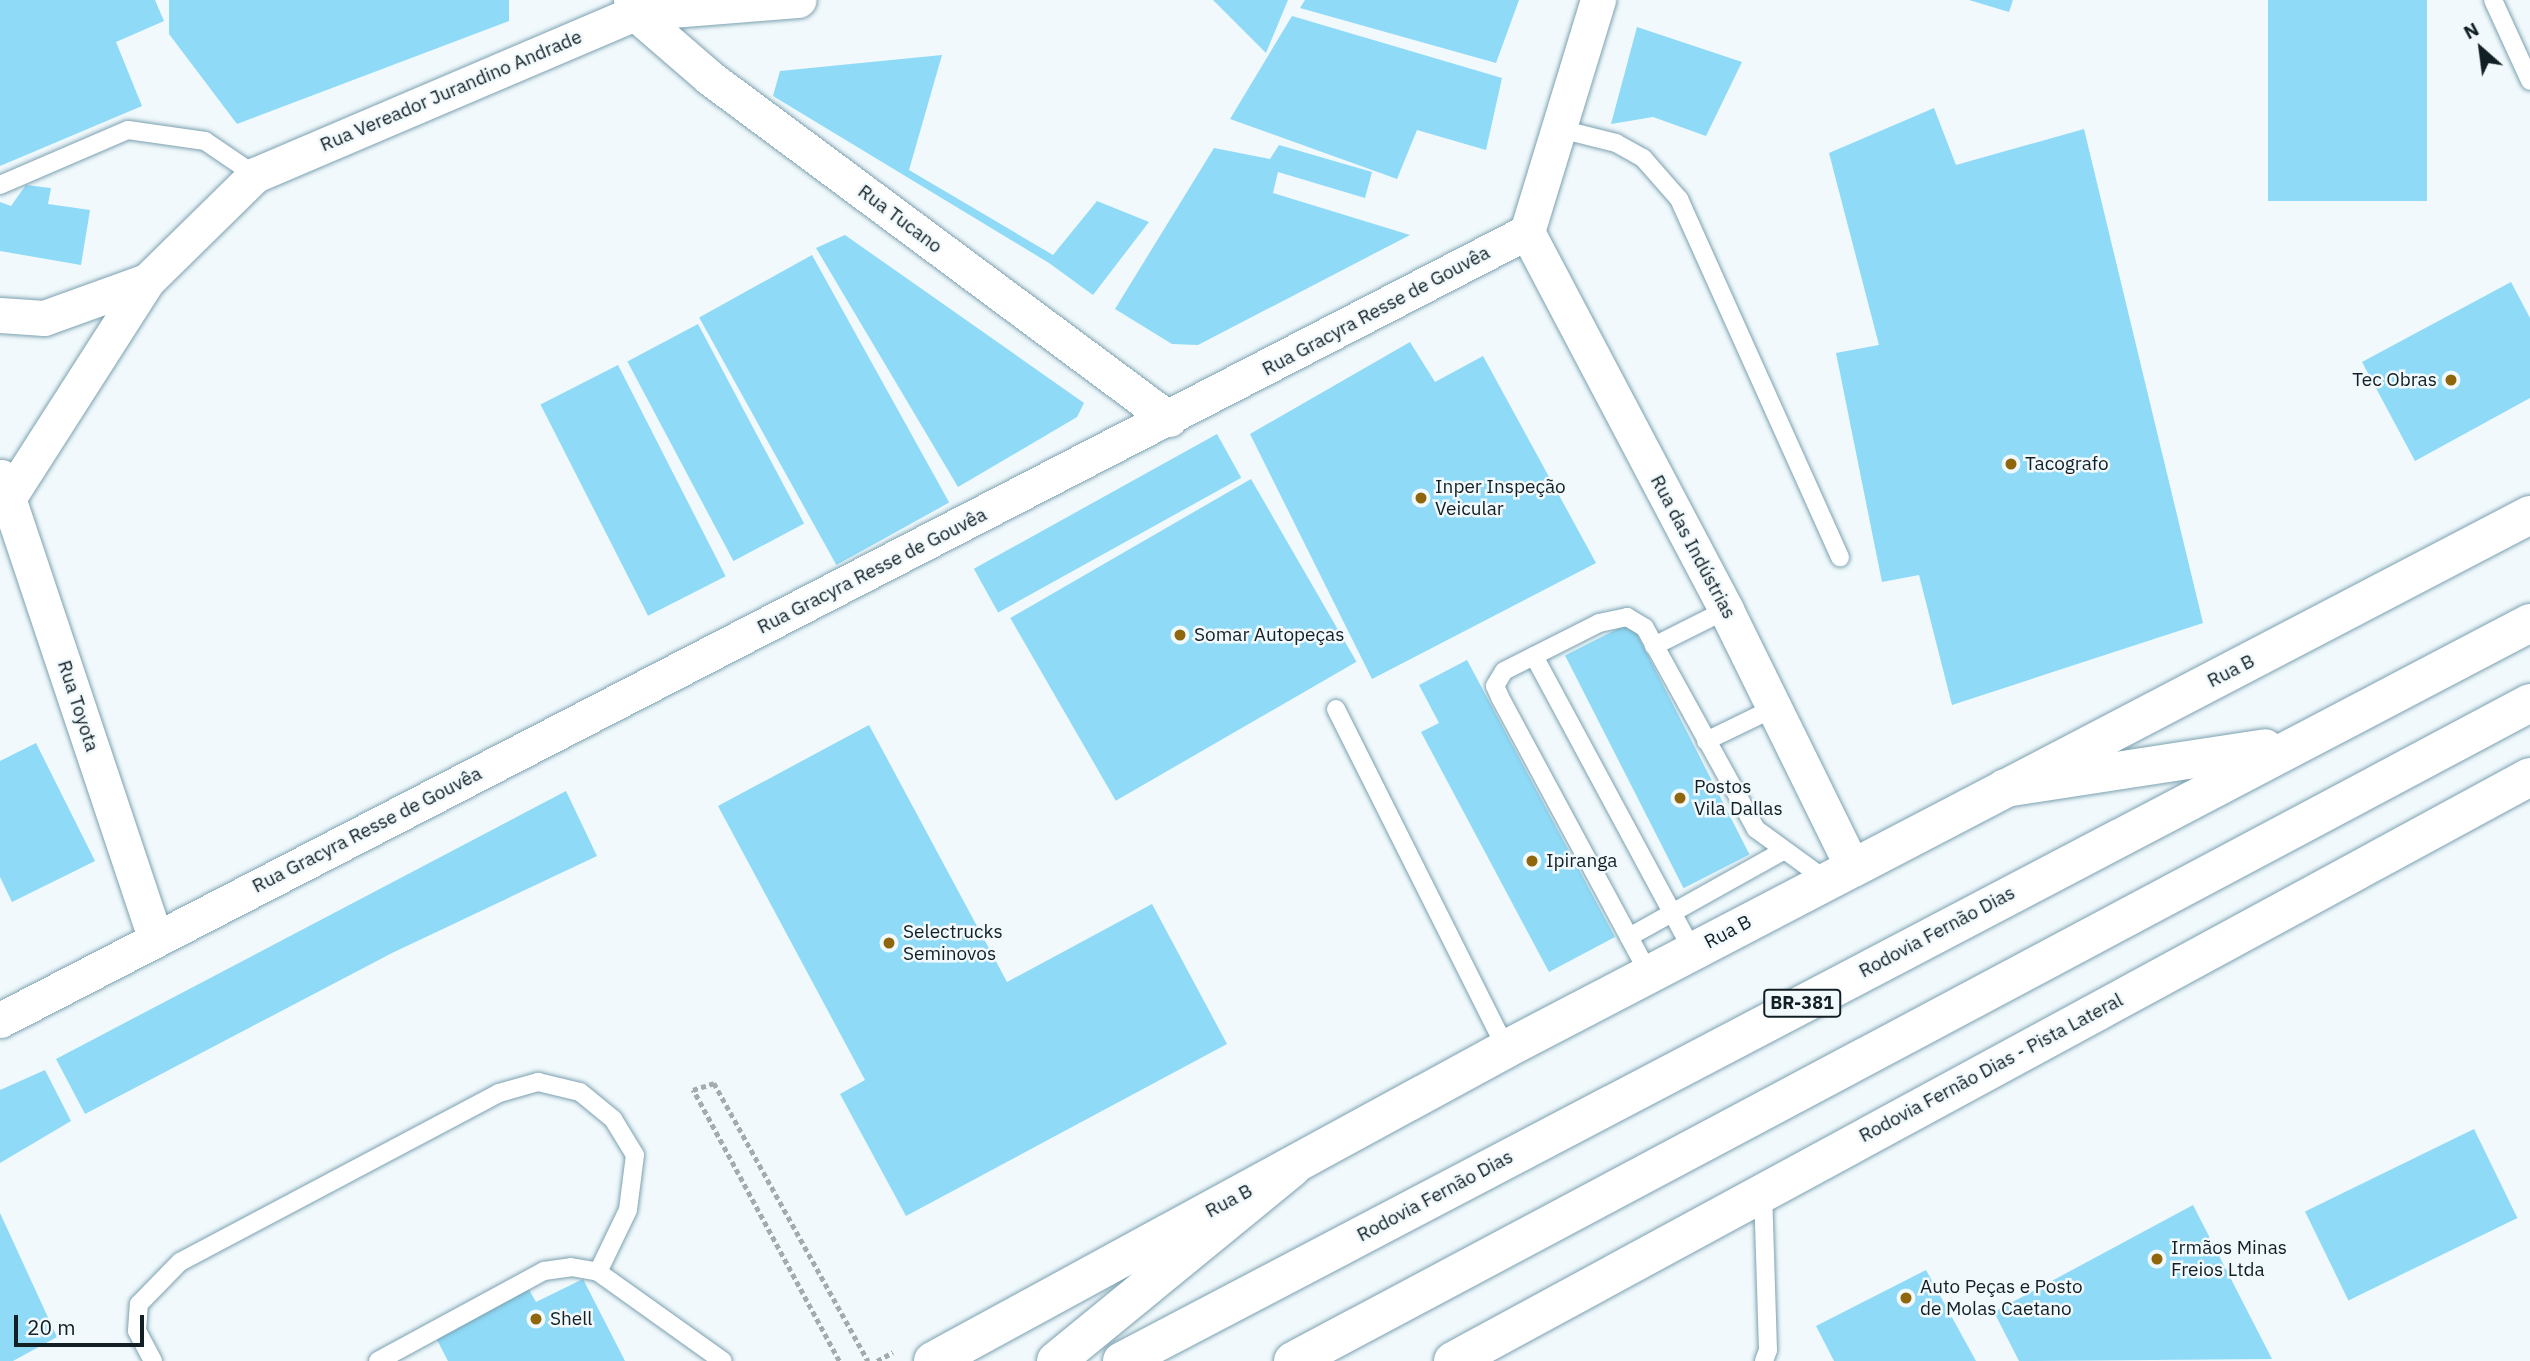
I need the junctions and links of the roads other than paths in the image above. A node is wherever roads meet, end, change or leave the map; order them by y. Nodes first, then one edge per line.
1 (798, 0) edge
2 (1598, 0) edge
3 (2493, 0) edge
4 (633, 6) edge
5 (2530, 81) edge
6 (1556, 128) junction
7 (255, 175) junction
8 (0, 185) edge
9 (1527, 232) junction
10 (147, 281) junction
11 (0, 315) edge
12 (1169, 419) junction
13 (4, 485) edge
14 (2530, 515) edge
15 (1840, 557) dead end
16 (1726, 610) junction
17 (2530, 623) edge
18 (1654, 646) junction
19 (1534, 656) junction
20 (2530, 702) edge
21 (1774, 708) junction
22 (1336, 709) dead end
23 (1706, 741) junction
24 (2295, 744) junction
25 (2530, 777) edge
26 (2005, 788) junction
27 (1783, 850) junction
28 (1839, 873) junction
29 (1672, 913) junction
30 (1629, 937) junction
31 (156, 939) junction
32 (1693, 951) junction
33 (1648, 974) junction
34 (0, 1020) edge
35 (1506, 1049) junction
36 (1292, 1168) junction
37 (1763, 1191) junction
38 (598, 1272) junction
39 (153, 1361) edge
40 (378, 1361) edge
41 (723, 1361) edge
42 (933, 1361) edge
43 (1056, 1361) edge
44 (1122, 1361) edge
45 (1293, 1361) edge
46 (1452, 1361) edge
47 (1764, 1361) edge

1 - 4 street, Rua Vereador Jurandino Andrade
2 - 6 street
3 - 5 lane
4 - 7 street, Rua Vereador Jurandino Andrade
4 - 12 street, Rua Tucano
6 - 9 street
6 - 15 lane
7 - 8 lane
7 - 10 street, Rua Vereador Jurandino Andrade
9 - 12 street, Rua Gracyra Resse de Gouvêa
9 - 16 street, Rua das Indústrias
10 - 11 street, Rua Vereador Jurandino Andrade
10 - 13 street, Rua Vereador Jurandino Andrade
12 - 31 street, Rua Gracyra Resse de Gouvêa
13 - 31 street, Rua Toyota
14 - 26 main road, Rua B
16 - 18 lane
16 - 21 street, Rua das Indústrias
17 - 24 main road, Rodovia Fernão Dias / BR-381
18 - 19 lane
18 - 23 lane
19 - 29 lane
19 - 30 lane
20 - 45 main road
21 - 23 lane
21 - 28 street, Rua das Indústrias
22 - 35 lane
23 - 27 lane
24 - 26 main road, BR-381
24 - 44 main road, Rodovia Fernão Dias / BR-381
25 - 37 main road, Rodovia Fernão Dias - Pista Lateral
26 - 28 main road, Rua B
27 - 28 lane
27 - 29 lane
28 - 32 main road, Rua B
29 - 30 lane
29 - 32 lane
30 - 33 lane
31 - 34 street, Rua Gracyra Resse de Gouvêa
32 - 33 main road, Rua B
33 - 35 main road, Rua B
35 - 36 main road, Rua B
36 - 42 main road, Rua B
36 - 43 main road
37 - 46 main road, Rodovia Fernão Dias - Pista Lateral
37 - 47 lane
38 - 39 lane
38 - 40 lane
38 - 41 lane

